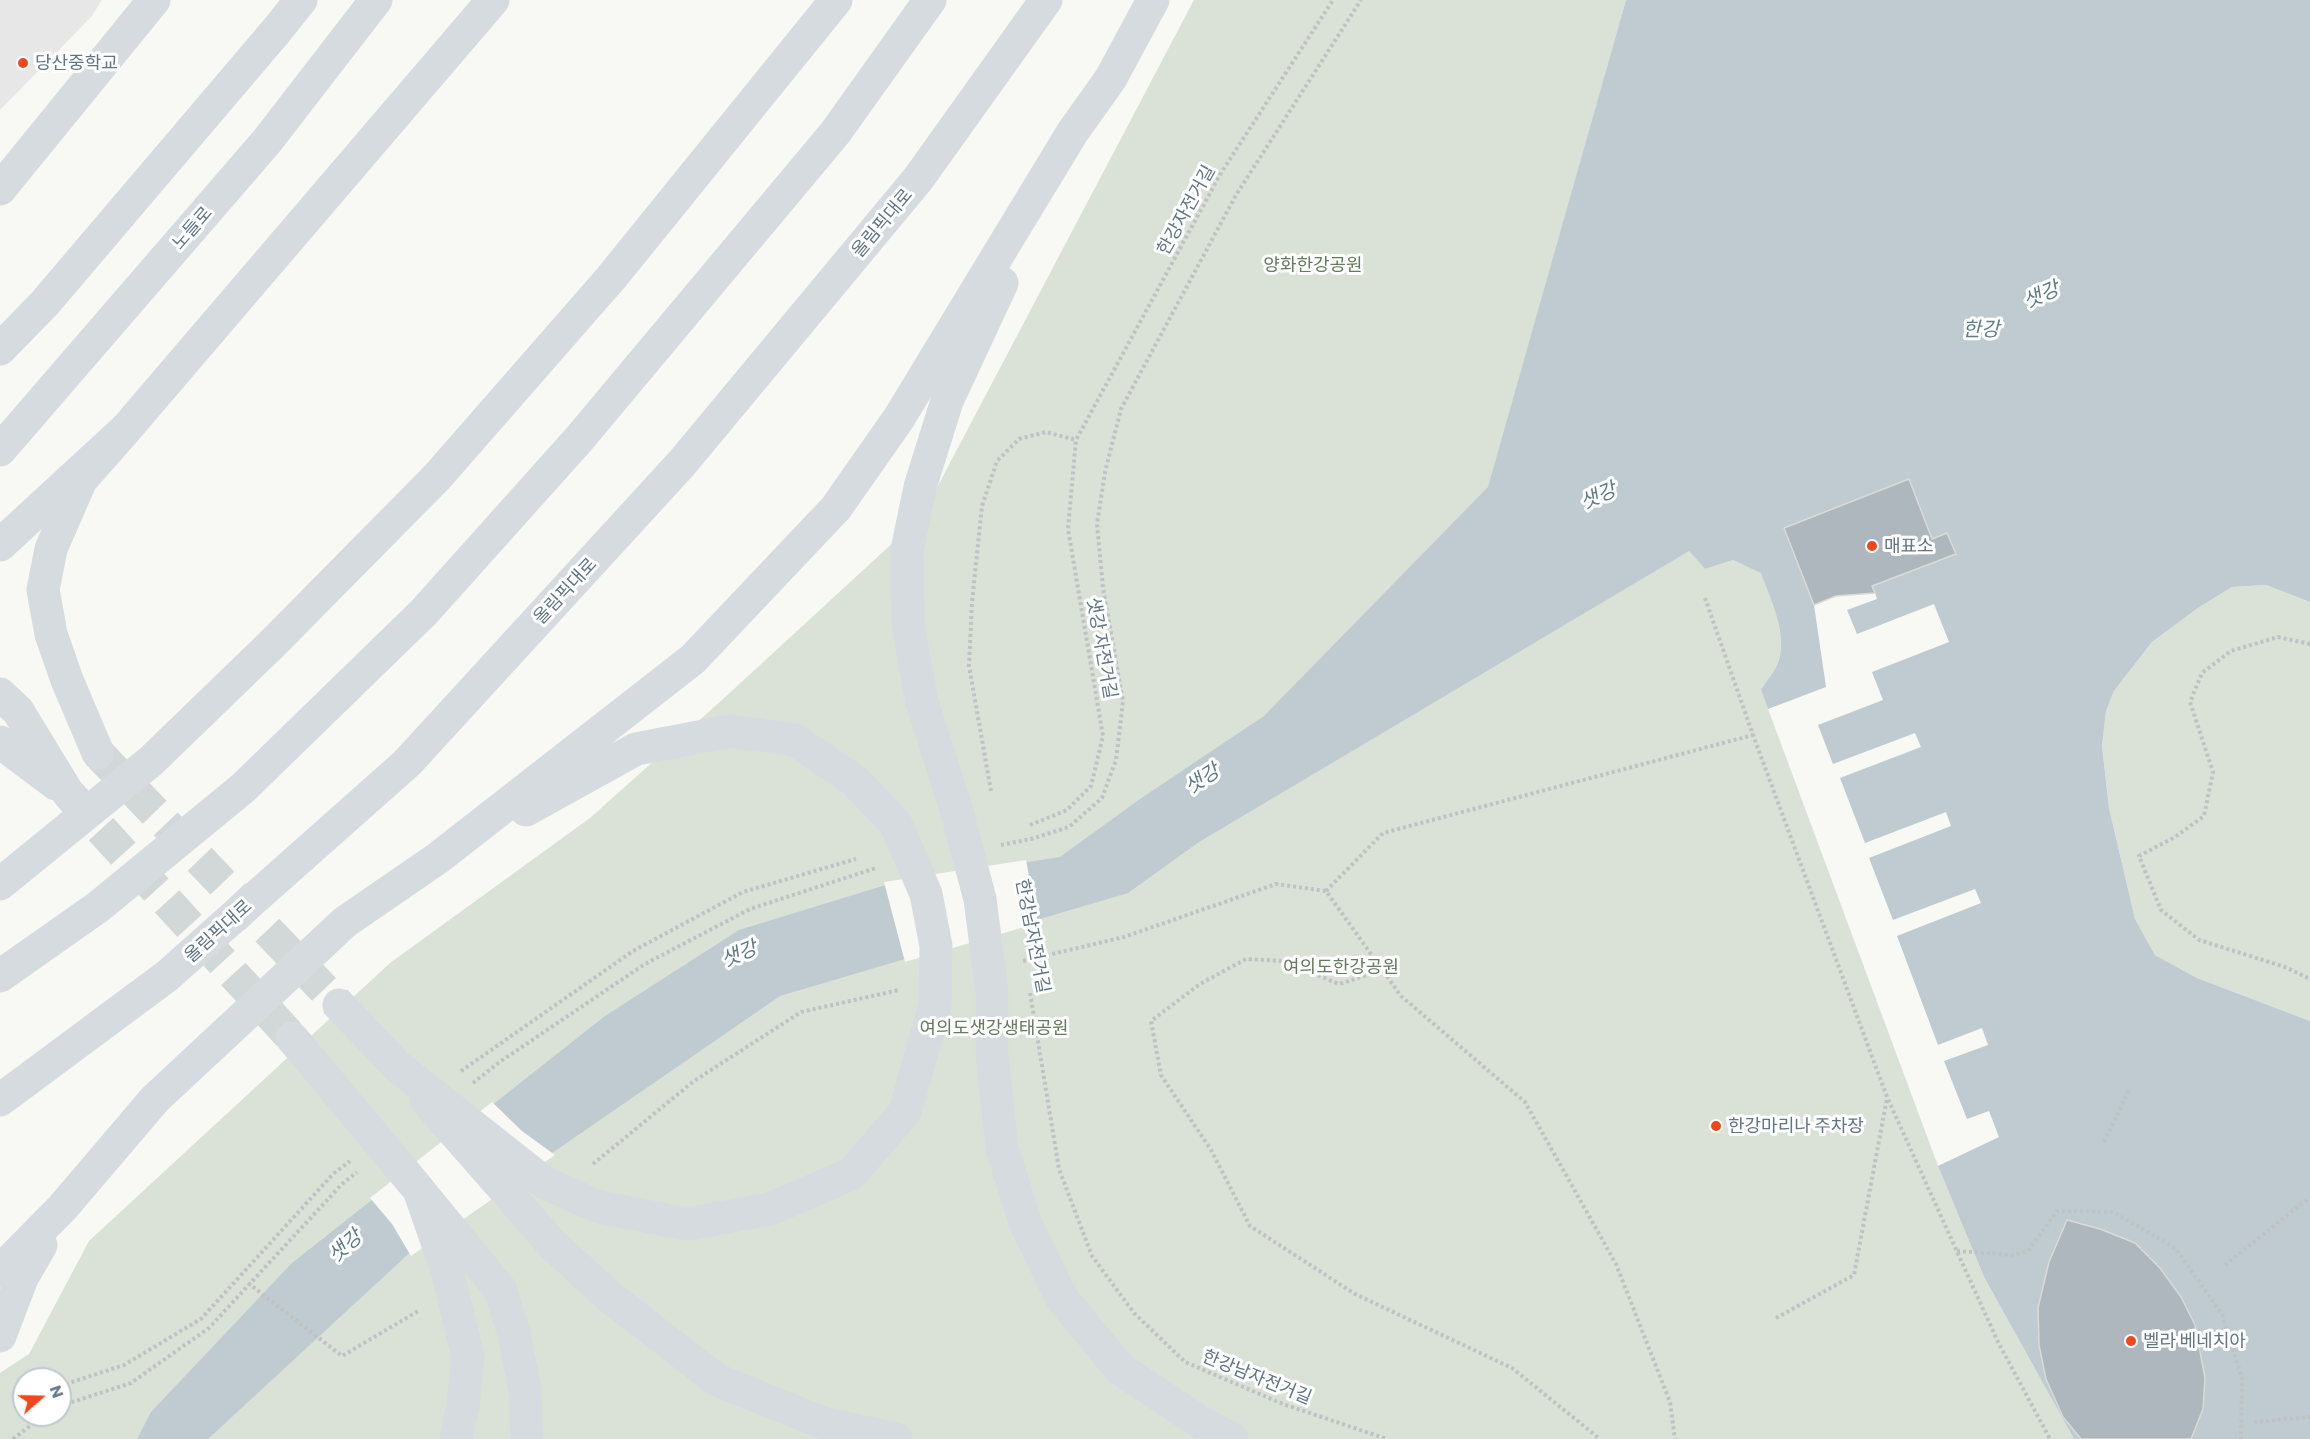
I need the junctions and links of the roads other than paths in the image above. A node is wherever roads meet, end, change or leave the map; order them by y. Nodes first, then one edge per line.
1 (154, 0) edge
2 (301, 0) edge
3 (376, 0) edge
4 (493, 0) edge
5 (836, 0) edge
6 (930, 0) edge
7 (1046, 0) edge
8 (1153, 0) edge
9 (1072, 133) junction
10 (0, 189) edge
11 (0, 349) edge
12 (126, 429) junction
13 (0, 450) edge
14 (0, 544) edge
15 (0, 694) edge
16 (0, 742) edge
17 (98, 753) tunnel mouth
18 (438, 858) junction
19 (0, 884) edge
20 (0, 976) edge
21 (339, 1005) tunnel mouth
22 (292, 1038) tunnel mouth
23 (398, 1067) junction
24 (0, 1100) edge
25 (419, 1190) junction
26 (63, 1207) junction
27 (0, 1271) edge
28 (0, 1336) edge
29 (456, 1439) edge
30 (527, 1439) edge
31 (896, 1439) edge
32 (1232, 1439) edge

1 - 10 main road
2 - 11 main road
3 - 13 main road, 노들로
4 - 12 main road
5 - 19 main road
6 - 20 main road
7 - 24 main road, 올림픽대로
8 - 9 main road
9 - 18 main road
9 - 32 main road
12 - 14 main road
12 - 17 main road
15 - 16 main road
18 - 23 main road
18 - 26 main road
21 - 23 main road
22 - 25 main road
23 - 31 main road
25 - 29 main road
25 - 30 main road
26 - 27 main road
26 - 28 main road

